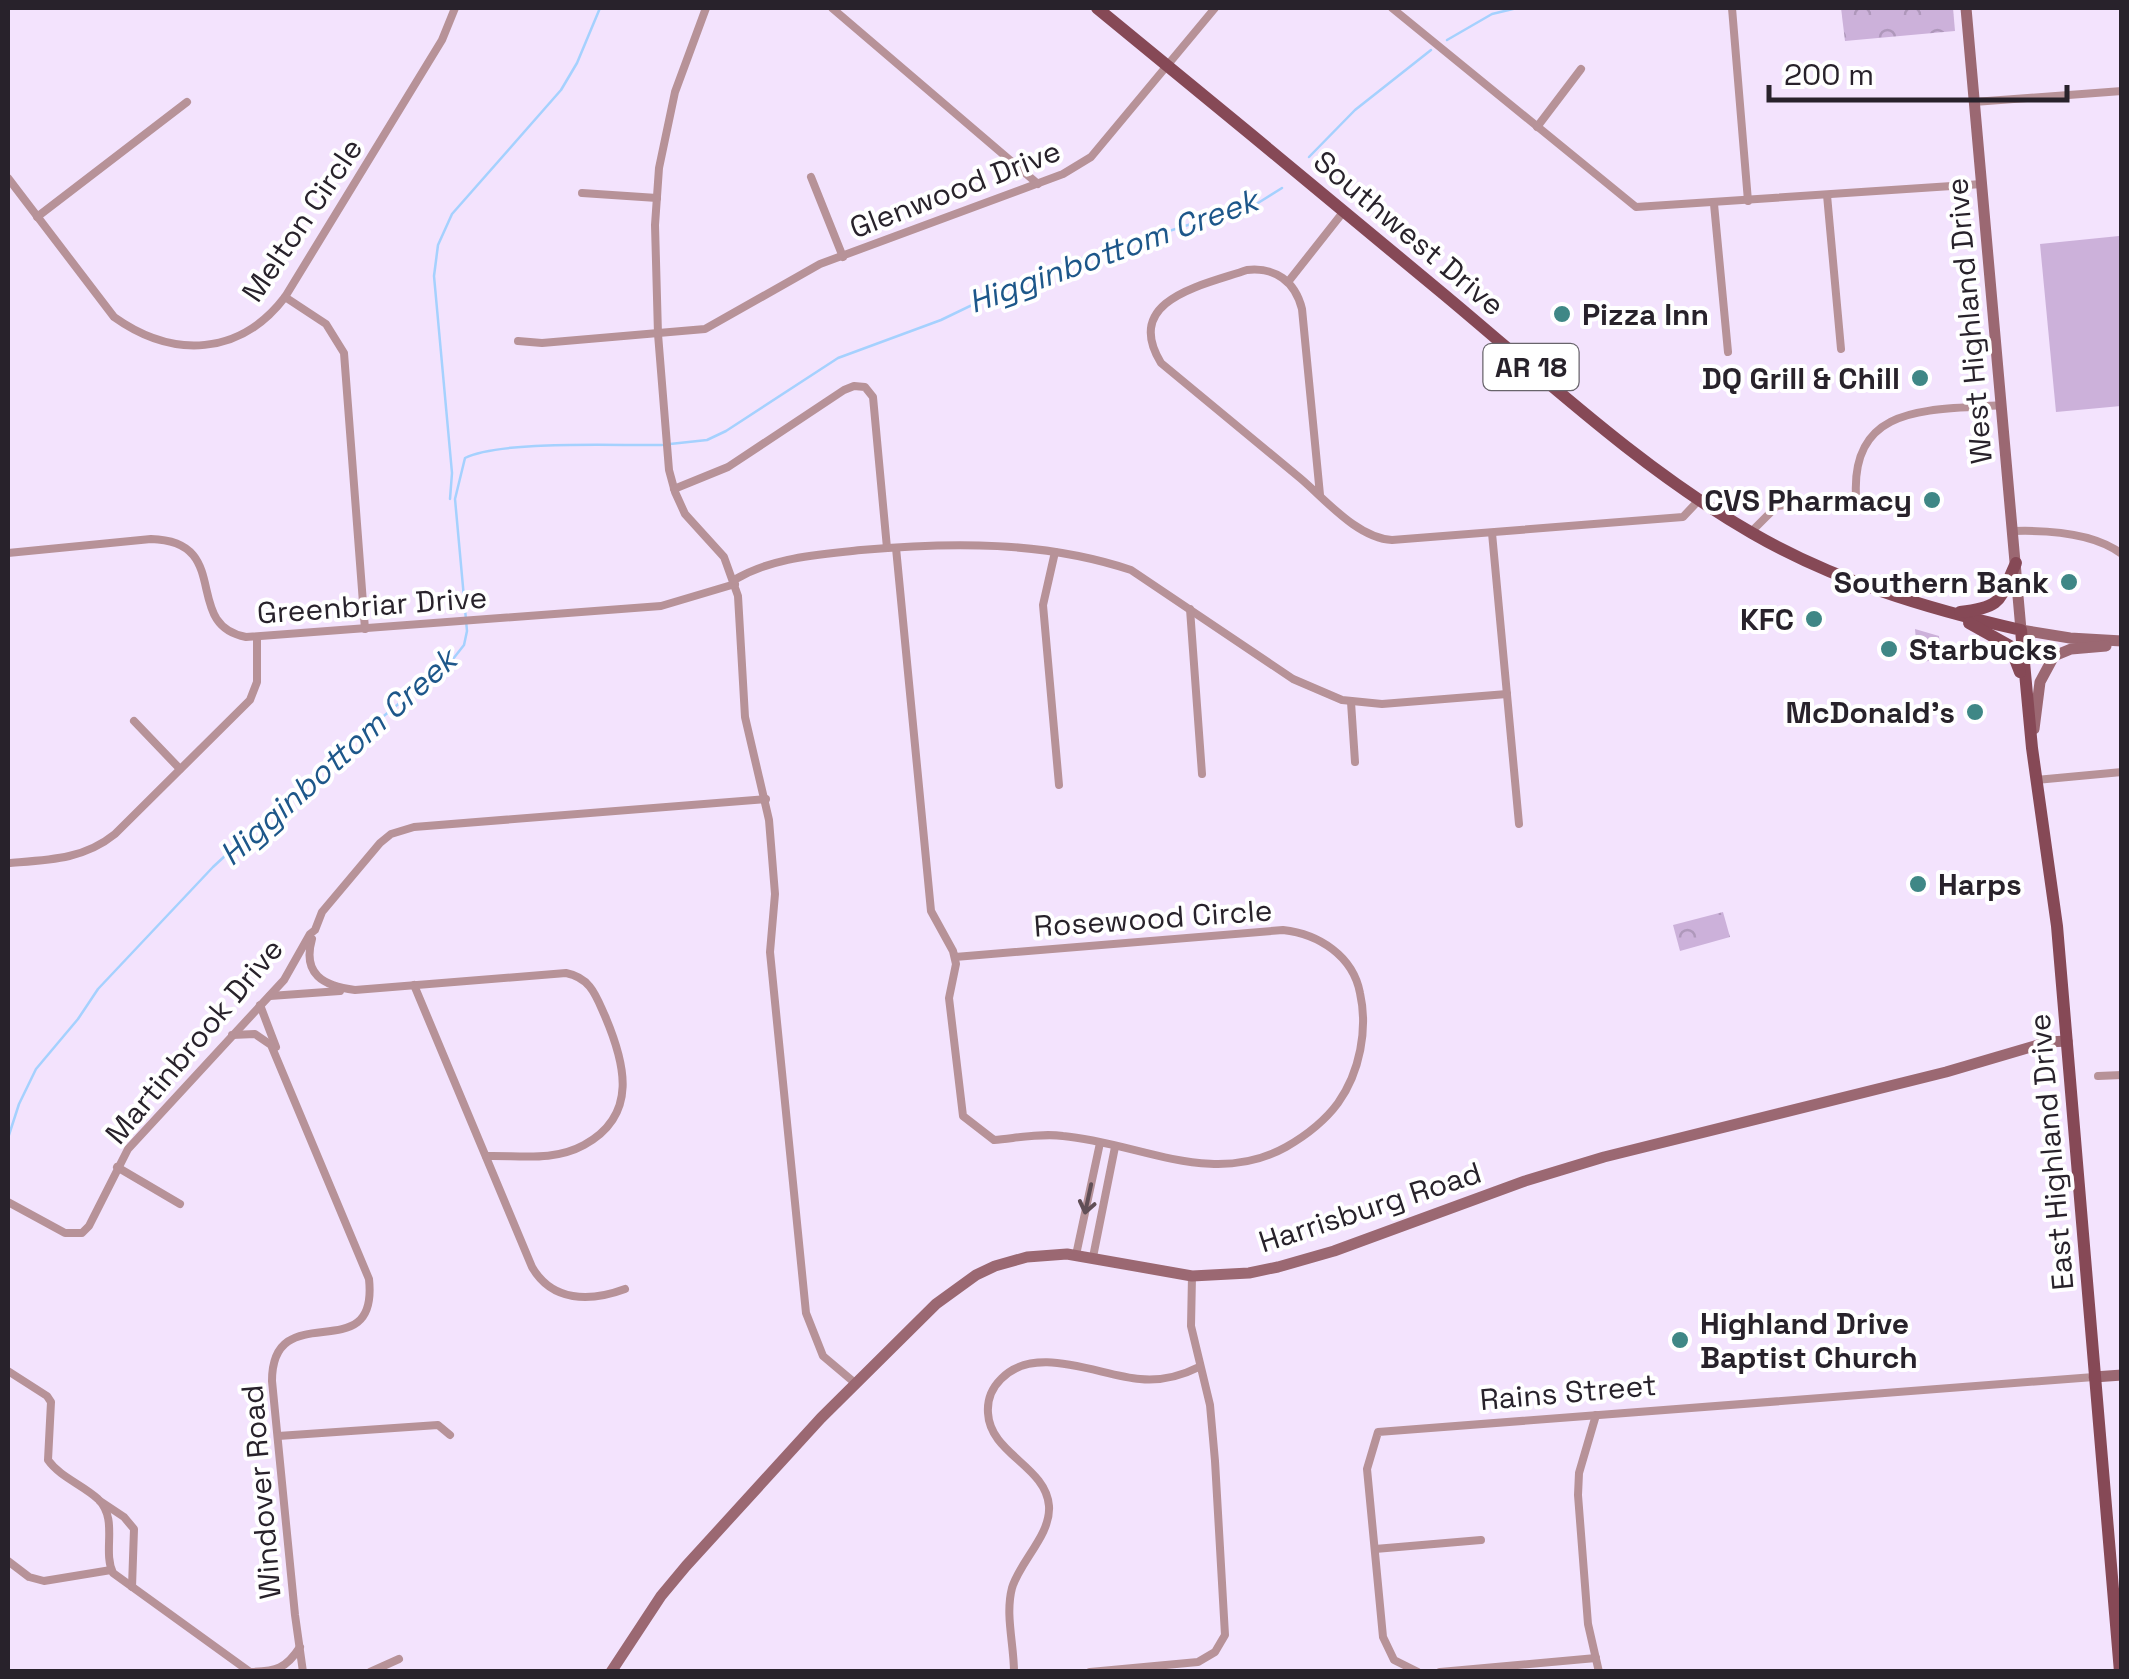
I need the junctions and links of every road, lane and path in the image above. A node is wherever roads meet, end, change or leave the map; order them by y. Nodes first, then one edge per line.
1 (455, 8) edge
2 (706, 8) edge
3 (832, 8) edge
4 (1098, 8) edge
5 (1214, 8) edge
6 (1392, 8) edge
7 (1732, 8) edge
8 (1966, 8) edge
9 (1166, 64) junction
10 (1581, 69) dead end
11 (2122, 91) edge
12 (187, 102) dead end
13 (1974, 102) junction
14 (1536, 127) junction
15 (811, 177) dead end
16 (8, 178) edge
17 (1038, 184) junction
18 (1982, 184) junction
19 (582, 192) dead end
20 (1826, 195) junction
21 (657, 198) junction
22 (1748, 201) junction
23 (1714, 204) junction
24 (1344, 212) junction
25 (37, 217) junction
26 (843, 257) junction
27 (1288, 282) junction
28 (285, 297) junction
29 (658, 334) junction
30 (518, 340) dead end
31 (1841, 349) dead end
32 (1728, 352) dead end
33 (2002, 405) junction
34 (674, 489) junction
35 (1320, 495) junction
36 (1699, 500) junction
37 (2013, 531) junction
38 (1751, 532) junction
39 (1492, 533) junction
40 (892, 548) junction
41 (1055, 552) junction
42 (8, 553) edge
43 (2122, 554) edge
44 (2016, 564) junction
45 (735, 582) junction
46 (1190, 609) junction
47 (1949, 613) junction
48 (365, 629) junction
49 (2021, 630) junction
50 (257, 637) junction
51 (2122, 643) edge
52 (2026, 687) junction
53 (1507, 694) junction
54 (1352, 702) junction
55 (134, 721) dead end
56 (2032, 748) junction
57 (1354, 762) dead end
58 (180, 769) junction
59 (2122, 772) edge
60 (1202, 774) dead end
61 (2036, 780) junction
62 (1059, 785) dead end
63 (766, 799) junction
64 (1519, 824) dead end
65 (8, 863) edge
66 (315, 930) junction
67 (955, 958) junction
68 (414, 985) junction
69 (355, 990) junction
70 (268, 996) junction
71 (260, 1005) junction
72 (232, 1036) junction
73 (2067, 1041) junction
74 (2122, 1074) edge
75 (2098, 1076) dead end
76 (291, 1088) junction
77 (1100, 1144) junction
78 (1116, 1147) junction
79 (486, 1156) junction
80 (117, 1167) junction
81 (8, 1203) edge
82 (180, 1204) dead end
83 (1076, 1255) junction
84 (1093, 1257) junction
85 (1192, 1276) junction
86 (625, 1289) dead end
87 (1198, 1367) junction
88 (2122, 1374) edge
89 (10, 1376) edge
90 (2094, 1376) junction
91 (855, 1383) junction
92 (1596, 1416) junction
93 (450, 1435) dead end
94 (278, 1436) junction
95 (100, 1501) junction
96 (128, 1522) junction
97 (112, 1528) junction
98 (1481, 1540) dead end
99 (1375, 1549) junction
100 (8, 1561) edge
101 (111, 1570) junction
102 (132, 1587) junction
103 (300, 1647) junction
104 (1596, 1658) junction
105 (398, 1659) dead end
106 (250, 1672) edge
107 (303, 1672) edge
108 (370, 1672) edge
109 (611, 1672) edge
110 (1014, 1672) edge
111 (1090, 1672) edge
112 (1418, 1672) edge
113 (1440, 1672) edge
114 (1599, 1672) edge
115 (2120, 1672) edge

1 - 28 street, Melton Circle
2 - 21 street
3 - 17 street
4 - 9 main road, Southwest Drive / AR 18
5 - 9 street, Glenwood Drive
6 - 14 street
7 - 22 street
8 - 13 main road, West Highland Drive
9 - 17 street, Glenwood Drive
9 - 24 main road, Southwest Drive / AR 18
10 - 14 street
11 - 13 street
12 - 25 street
13 - 18 main road, West Highland Drive
14 - 23 street
15 - 26 street
16 - 25 street, Melton Circle
17 - 26 street, Glenwood Drive
18 - 20 street
18 - 33 main road, West Highland Drive
19 - 21 street
20 - 22 street
20 - 31 street
21 - 29 street
22 - 23 street
23 - 32 street
24 - 27 street
24 - 36 main road, Southwest Drive / AR 18
25 - 28 street, Melton Circle
26 - 29 street, Glenwood Drive
27 - 35 street
27 - 35 street
28 - 48 street
29 - 30 street, Glenwood Drive
29 - 34 street
33 - 37 main road, West Highland Drive
33 - 38 street
34 - 40 street
34 - 45 street
35 - 39 street
36 - 38 main road, Southwest Drive / AR 18
36 - 39 street
37 - 43 street
37 - 44 main road, West Highland Drive
38 - 47 main road, Southwest Drive / AR 18
39 - 53 street
40 - 41 street, Greenbriar Drive
40 - 45 street, Greenbriar Drive
40 - 67 street
41 - 46 street, Greenbriar Drive
41 - 62 street
42 - 50 street, Greenbriar Drive
44 - 47 main road
44 - 49 main road, West Highland Drive
45 - 48 street, Greenbriar Drive
45 - 63 street
46 - 54 street, Greenbriar Drive
46 - 60 street
47 - 49 main road, Southwest Drive / AR 18
47 - 52 main road
48 - 50 street, Greenbriar Drive
49 - 51 main road
49 - 52 main road, East Highland Drive
50 - 58 street
51 - 56 main road
52 - 56 main road, East Highland Drive
53 - 54 street, Greenbriar Drive
53 - 64 street
54 - 57 street
55 - 58 street
56 - 61 main road, East Highland Drive
58 - 65 street
59 - 61 street
61 - 73 main road, East Highland Drive
63 - 66 street, Martinbrook Drive
63 - 91 street
66 - 69 street
66 - 70 street, Martinbrook Drive
67 - 77 street, Rosewood Circle
67 - 78 street, Rosewood Circle
68 - 69 street
68 - 79 street
68 - 79 street
69 - 70 street
70 - 71 street, Martinbrook Drive
71 - 72 street, Martinbrook Drive
71 - 76 street, Windover Road
72 - 76 street, Windover Road
72 - 80 street, Martinbrook Drive
73 - 85 main road, Harrisburg Road
73 - 90 main road, East Highland Drive
74 - 75 street
76 - 94 street, Windover Road
77 - 78 street, Rosewood Circle
77 -> 83 street
78 - 84 street
79 - 86 street
80 - 81 street, Martinbrook Drive
80 - 82 street
83 - 84 main road, Harrisburg Road
83 - 91 main road, Harrisburg Road
84 - 85 main road, Harrisburg Road
85 - 87 street
87 - 110 street
87 - 111 street
88 - 90 main road, Rains Street
89 - 95 street
90 - 92 street, Rains Street
90 - 115 main road, East Highland Drive
91 - 109 main road, Harrisburg Road
92 - 99 street, Rains Street
92 - 104 street
93 - 94 street
94 - 103 street, Windover Road
95 - 96 street
95 - 97 street
96 - 97 street
96 - 102 street
97 - 101 street
98 - 99 street
99 - 112 street
100 - 101 street
101 - 102 street
102 - 106 street
103 - 106 street
103 - 107 street, Windover Road
104 - 113 street
104 - 114 street
105 - 108 street

